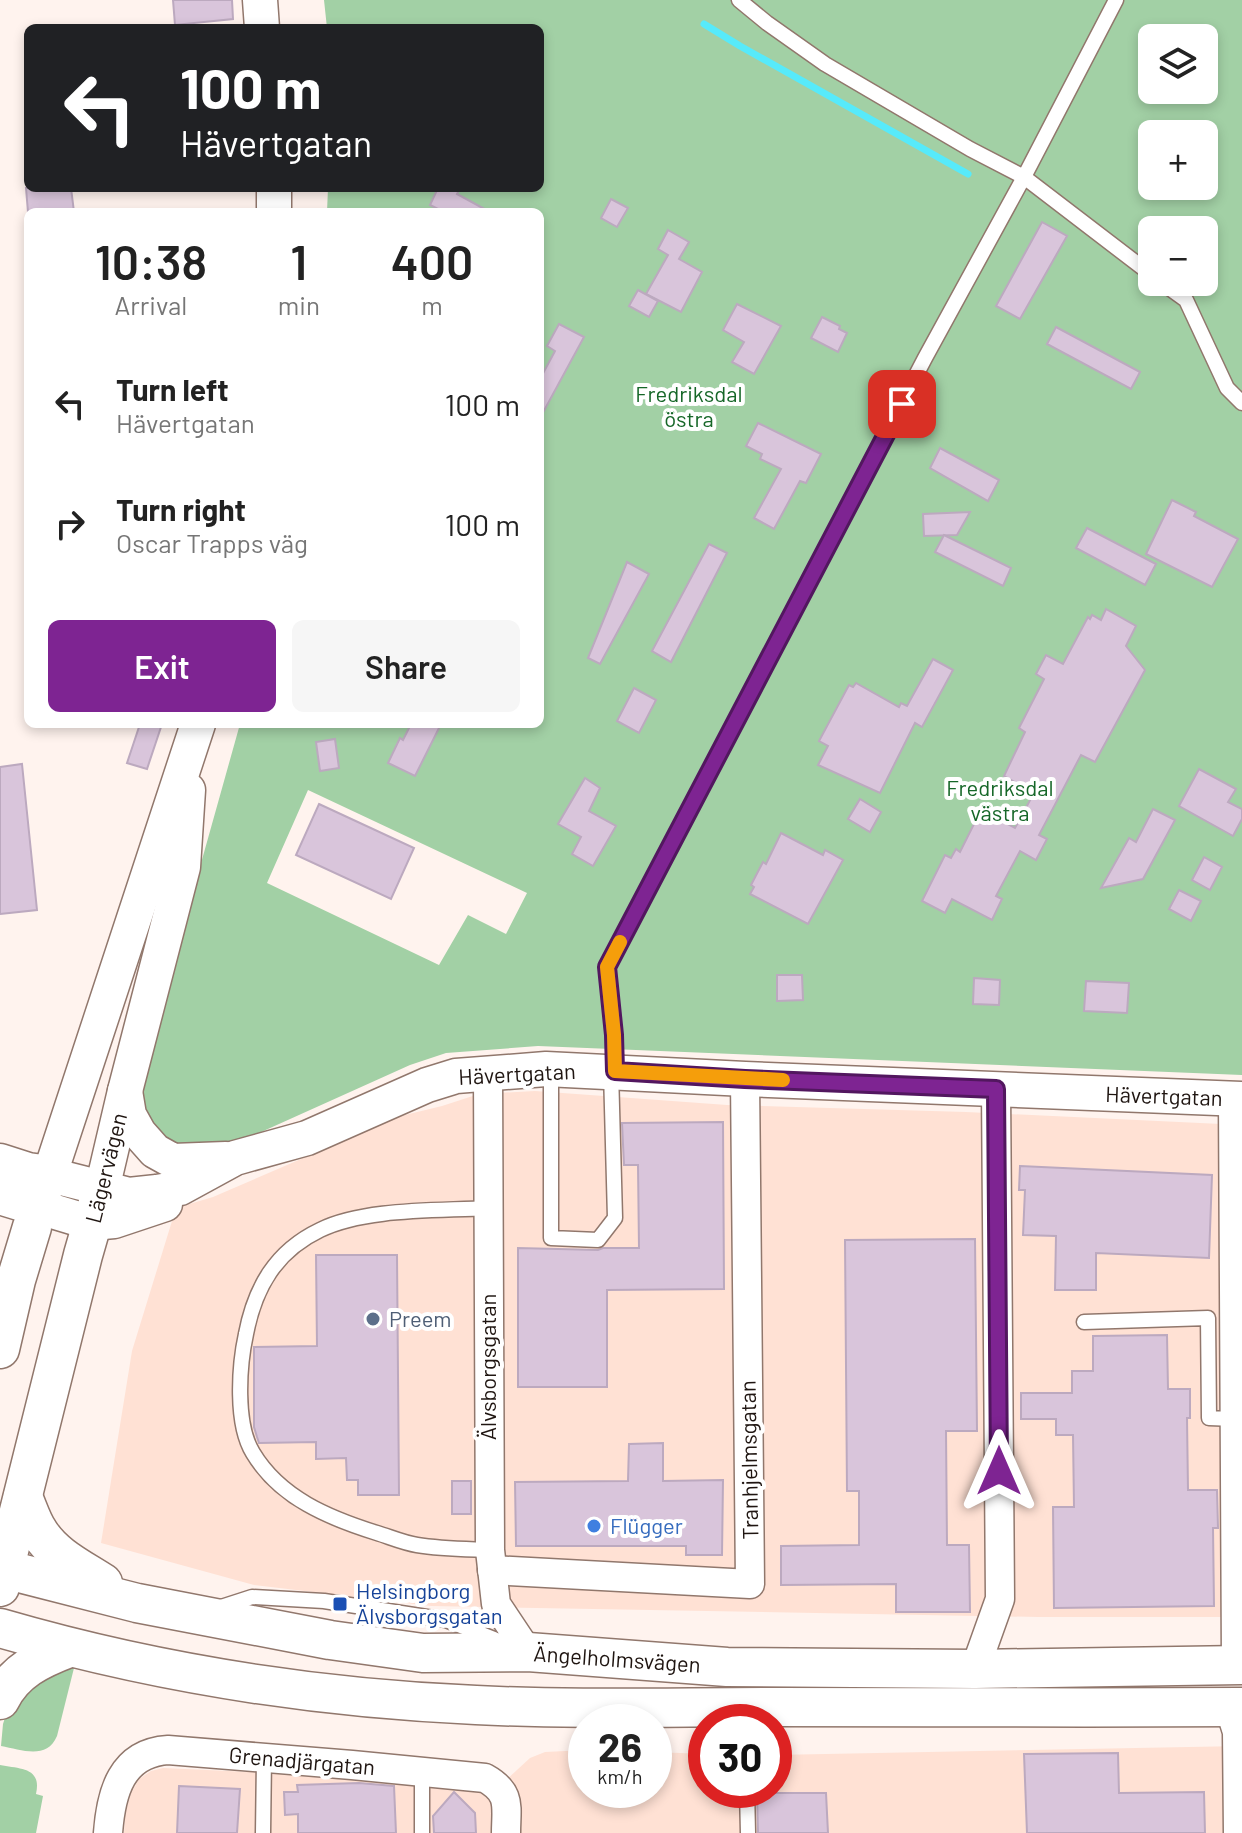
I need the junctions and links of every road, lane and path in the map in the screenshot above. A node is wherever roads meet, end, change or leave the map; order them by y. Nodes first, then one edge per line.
1 (260, 0) edge
2 (739, 0) edge
3 (1116, 0) edge
4 (262, 24) edge
5 (1024, 177) junction
6 (1138, 264) edge
7 (1180, 296) edge
8 (1242, 403) edge
9 (195, 735) edge
10 (551, 1069) junction
11 (613, 1071) junction
12 (488, 1073) junction
13 (745, 1079) junction
14 (996, 1089) junction
15 (125, 1091) junction
16 (1238, 1099) edge
17 (307, 1138) junction
18 (235, 1158) junction
19 (0, 1163) edge
20 (0, 1195) edge
21 (40, 1203) junction
22 (97, 1206) junction
23 (487, 1208) junction
24 (8, 1265) edge
25 (1084, 1322) dead end
26 (0, 1349) edge
27 (1235, 1419) junction
28 (23, 1497) junction
29 (1238, 1516) edge
30 (491, 1560) junction
31 (2, 1575) edge
32 (137, 1603) junction
33 (0, 1628) edge
34 (69, 1648) junction
35 (528, 1652) junction
36 (1239, 1665) edge
37 (975, 1669) junction
38 (0, 1700) edge
39 (1233, 1718) edge
40 (264, 1758) junction
41 (422, 1771) junction
42 (747, 1808) edge
43 (108, 1833) edge
44 (263, 1833) edge
45 (422, 1833) edge
46 (506, 1833) edge
47 (748, 1833) edge
48 (1238, 1833) edge

1 - 4 street
2 - 5 lane
3 - 5 lane
5 - 6 lane
5 - 11 lane
7 - 8 lane
9 - 15 street, Lägervägen
9 - 21 street, Lägervägen
10 - 11 street, Hävertgatan
10 - 11 lane
10 - 12 street, Hävertgatan
11 - 13 street, Hävertgatan
12 - 17 street, Hävertgatan
12 - 23 street, Älvsborgsgatan
13 - 14 street, Hävertgatan
13 - 30 street, Tranhjelmsgatan
14 - 16 street, Hävertgatan
14 - 37 street
15 - 18 street
15 - 22 street, Lägervägen
16 - 27 street
17 - 18 street, Hävertgatan
17 - 22 street
18 - 22 street, Hävertgatan
19 - 21 main road
20 - 21 main road
21 - 22 street, Hävertgatan
21 - 24 main road
22 - 28 main road, Lägervägen
23 - 30 street, Älvsborgsgatan
23 - 30 lane
24 - 26 main road
25 - 27 lane
27 - 29 street
28 - 31 main road, Lägervägen
28 - 32 main road
29 - 36 street
30 - 35 street, Älvsborgsgatan
31 - 32 main road, Ängelholmsvägen
32 - 35 main road, Ängelholmsvägen
33 - 34 main road, Ängelholmsvägen
34 - 38 main road
34 - 39 main road, Ängelholmsvägen
35 - 37 main road, Ängelholmsvägen
36 - 37 main road, Ängelholmsvägen
39 - 48 street
40 - 41 street, Grenadjärgatan
40 - 43 street, Grenadjärgatan
40 - 44 lane
41 - 45 lane
41 - 46 street, Grenadjärgatan
42 - 47 lane

